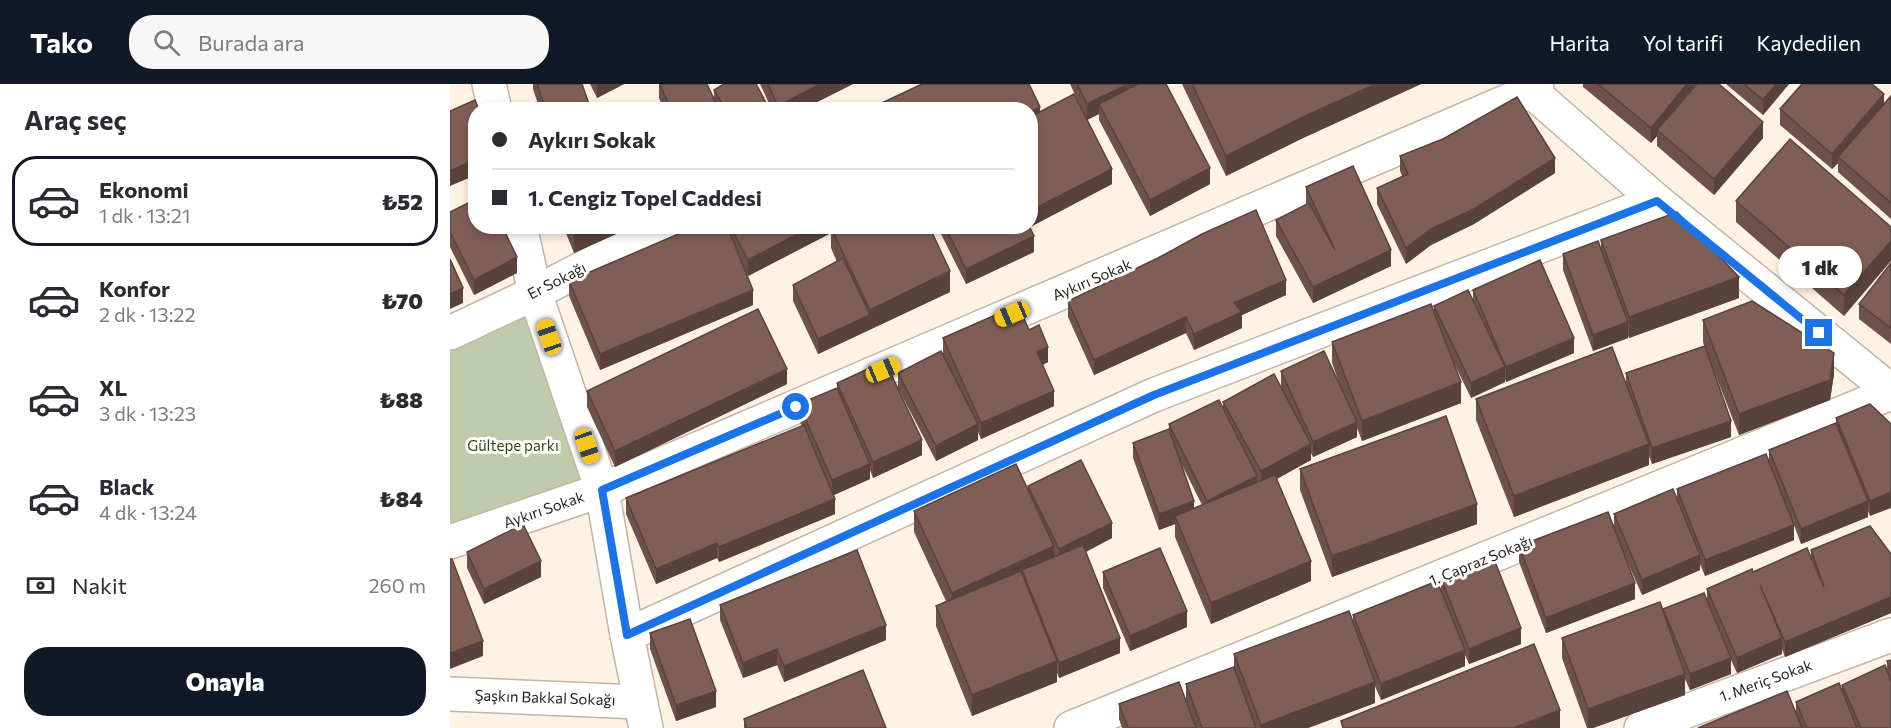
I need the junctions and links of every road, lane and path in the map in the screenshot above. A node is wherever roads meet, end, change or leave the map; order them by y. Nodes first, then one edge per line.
1 (489, 84) edge
2 (1530, 86) edge
3 (493, 102) edge
4 (1657, 201) junction
5 (522, 234) edge
6 (648, 234) edge
7 (535, 293) junction
8 (450, 333) edge
9 (1891, 392) edge
10 (602, 490) junction
11 (450, 542) edge
12 (627, 635) junction
13 (1891, 635) edge
14 (450, 694) edge
15 (643, 715) edge
16 (1071, 728) edge
17 (1641, 728) edge

1 - 3 street
2 - 4 street
2 - 10 street, Aykırı Sokak
4 - 9 street
4 - 12 street
5 - 7 street
6 - 7 street, Er Sokağı
7 - 8 street, Er Sokağı
7 - 10 street
9 - 16 street, 1. Çapraz Sokağı
10 - 11 street, Aykırı Sokak
10 - 12 street
12 - 15 street
13 - 17 street, 1. Meriç Sokak
14 - 15 street, Şaşkın Bakkal Sokağı

